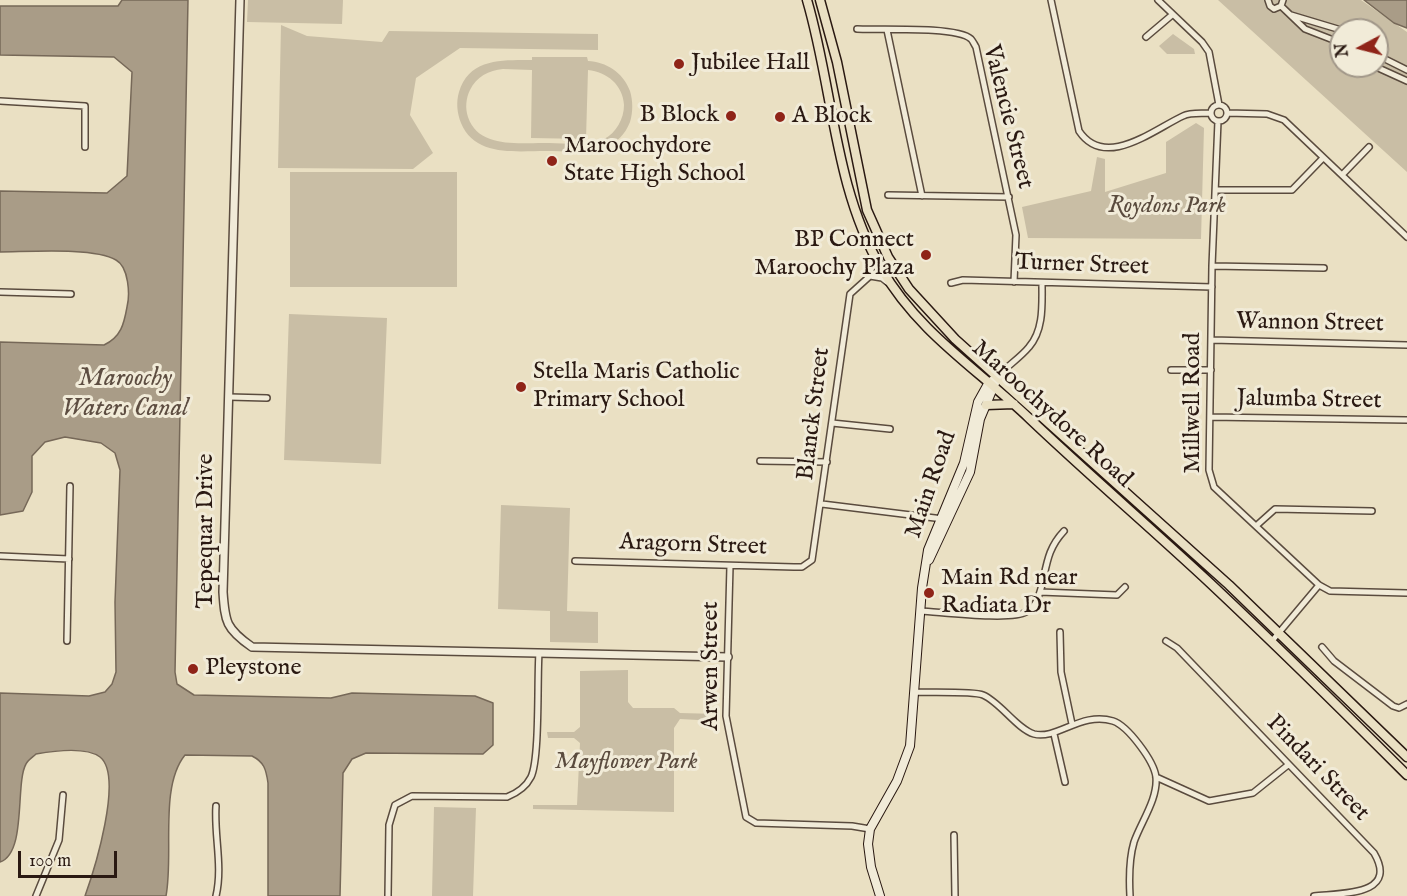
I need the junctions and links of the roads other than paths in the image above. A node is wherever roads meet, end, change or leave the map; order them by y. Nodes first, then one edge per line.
1 (240, 0) edge
2 (807, 0) edge
3 (820, 0) edge
4 (1051, 0) edge
5 (1158, 0) edge
6 (1268, 0) edge
7 (1282, 3) edge
8 (1290, 14) junction
9 (1172, 15) junction
10 (1329, 26) edge
11 (857, 29) dead end
12 (887, 30) junction
13 (1146, 37) dead end
14 (1329, 38) edge
15 (1389, 61) edge
16 (1407, 70) edge
17 (1389, 73) edge
18 (1407, 81) edge
19 (0, 102) edge
20 (1220, 105) junction
21 (1211, 113) junction
22 (1227, 113) junction
23 (1218, 121) junction
24 (85, 147) dead end
25 (1369, 147) dead end
26 (1323, 158) junction
27 (1342, 175) junction
28 (1216, 190) junction
29 (888, 195) dead end
30 (922, 196) junction
31 (1009, 197) junction
32 (1407, 237) edge
33 (874, 255) junction
34 (1212, 266) junction
35 (1324, 268) dead end
36 (870, 276) junction
37 (1014, 282) junction
38 (951, 283) dead end
39 (1042, 283) junction
40 (892, 286) junction
41 (1212, 287) junction
42 (0, 292) edge
43 (71, 294) dead end
44 (1212, 340) junction
45 (1407, 345) edge
46 (1171, 370) dead end
47 (1211, 370) junction
48 (997, 377) junction
49 (991, 386) junction
50 (229, 397) junction
51 (267, 398) dead end
52 (1014, 404) junction
53 (986, 405) junction
54 (1210, 417) junction
55 (1407, 420) edge
56 (832, 423) junction
57 (890, 429) dead end
58 (760, 461) dead end
59 (827, 462) junction
60 (70, 486) dead end
61 (822, 504) junction
62 (1372, 511) dead end
63 (944, 520) junction
64 (1256, 526) junction
65 (1064, 531) dead end
66 (0, 556) edge
67 (69, 559) junction
68 (575, 561) dead end
69 (809, 563) joint
70 (730, 566) junction
71 (1319, 585) junction
72 (1125, 587) dead end
73 (1040, 592) junction
74 (1407, 593) edge
75 (921, 611) junction
76 (1060, 632) dead end
77 (1279, 633) junction
78 (67, 641) dead end
79 (1166, 641) dead end
80 (1272, 641) junction
81 (1322, 647) dead end
82 (539, 653) junction
83 (728, 657) junction
84 (915, 692) junction
85 (1407, 704) edge
86 (1072, 724) junction
87 (1054, 734) junction
88 (1407, 757) edge
89 (1288, 765) junction
90 (1407, 774) edge
91 (1156, 777) junction
92 (1065, 782) dead end
93 (63, 795) dead end
94 (216, 806) dead end
95 (870, 829) junction
96 (954, 835) dead end
97 (36, 896) edge
98 (216, 896) edge
99 (388, 896) edge
100 (880, 896) edge
101 (955, 896) edge
102 (1130, 896) edge
103 (1314, 896) edge

1 - 50 street, Tepequar Drive
2 - 33 main road, Maroochydore Road
3 - 48 main road, Maroochydore Road
4 - 21 street
5 - 9 street
6 - 7 street
7 - 8 street
8 - 10 street
8 - 14 street
9 - 13 street
9 - 20 street
11 - 12 street, Valencie Street
12 - 30 street
12 - 31 street, Valencie Street
15 - 16 street
17 - 18 street
19 - 24 street
20 - 21 street
20 - 22 street
21 - 23 street
22 - 23 street
22 - 26 street
23 - 28 street, Millwell Road
25 - 27 street
26 - 27 street
26 - 28 street
27 - 32 street
28 - 34 street, Millwell Road
29 - 30 street
30 - 31 street
31 - 37 street, Valencie Street
33 - 36 street
33 - 40 main road, Maroochydore Road
34 - 35 street
34 - 41 street, Millwell Road
36 - 40 street
36 - 56 street, Blanck Street
37 - 38 street, Turner Street
37 - 39 street, Turner Street
39 - 41 street, Turner Street
39 - 48 street
40 - 49 main road, Maroochydore Road
41 - 44 street, Millwell Road
42 - 43 street
44 - 45 street, Wannon Street
44 - 47 street, Millwell Road
46 - 47 street
47 - 54 street, Millwell Road
48 - 49 main road, Main Road
48 - 77 main road, Maroochydore Road
49 - 52 main road, Maroochydore Road
49 - 53 main road, Main Road
49 - 63 main road, Main Road
50 - 51 street
50 - 82 street, Tepequar Drive
52 - 53 main road
52 - 80 main road, Maroochydore Road
53 - 63 main road, Main Road
54 - 55 street, Jalumba Street
54 - 64 street, Millwell Road
56 - 57 street
56 - 59 street, Blanck Street
58 - 59 street
59 - 61 street, Blanck Street
60 - 67 street
61 - 63 street
61 - 69 street, Blanck Street
62 - 64 street
63 - 75 main road, Main Road
64 - 71 street, Millwell Road
65 - 73 street
66 - 67 street
67 - 78 street
68 - 70 street, Aragorn Street
69 - 70 street, Aragorn Street
70 - 83 street, Arwen Street
71 - 74 street
71 - 77 street
72 - 73 street
73 - 75 street
75 - 84 main road, Main Road
76 - 86 street
77 - 80 street
77 - 88 main road, Maroochydore Road
79 - 89 street, Pindari Street
80 - 90 main road, Maroochydore Road
81 - 85 street
82 - 83 street, Tepequar Drive
82 - 99 street
83 - 95 street, Arwen Street
84 - 87 street
84 - 95 main road, Main Road
86 - 87 street
86 - 91 street
87 - 92 street
89 - 91 street
89 - 103 street, Pindari Street
91 - 102 street
93 - 97 street
94 - 98 street
95 - 100 main road, Main Road
96 - 101 street

